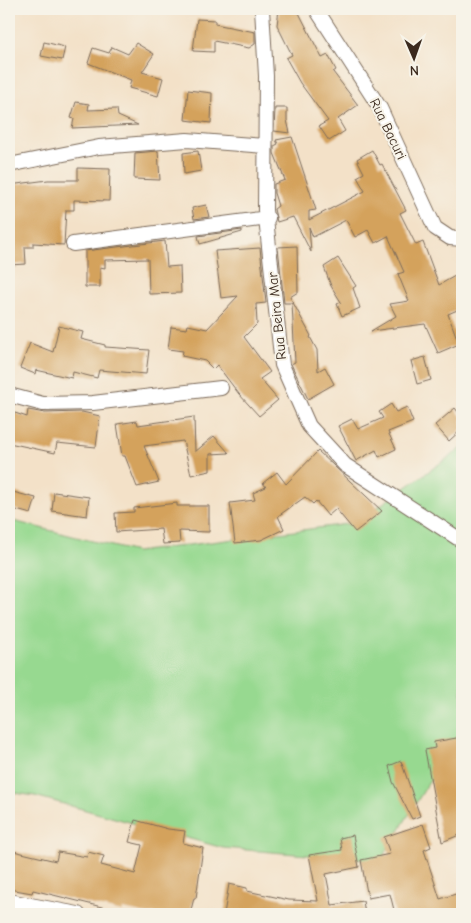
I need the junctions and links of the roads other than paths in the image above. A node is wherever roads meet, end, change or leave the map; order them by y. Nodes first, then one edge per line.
1 (262, 9) edge
2 (316, 9) edge
3 (265, 146) junction
4 (9, 165) edge
5 (268, 218) junction
6 (462, 239) edge
7 (73, 244) dead end
8 (220, 388) dead end
9 (9, 395) edge
10 (462, 541) edge
11 (9, 901) edge
12 (78, 914) edge

1 - 3 street, Rua Beira Mar
2 - 6 street, Rua Bacuri
3 - 4 street
3 - 5 street, Rua Beira Mar
5 - 7 street
5 - 10 street, Rua Beira Mar
8 - 9 street
11 - 12 street

